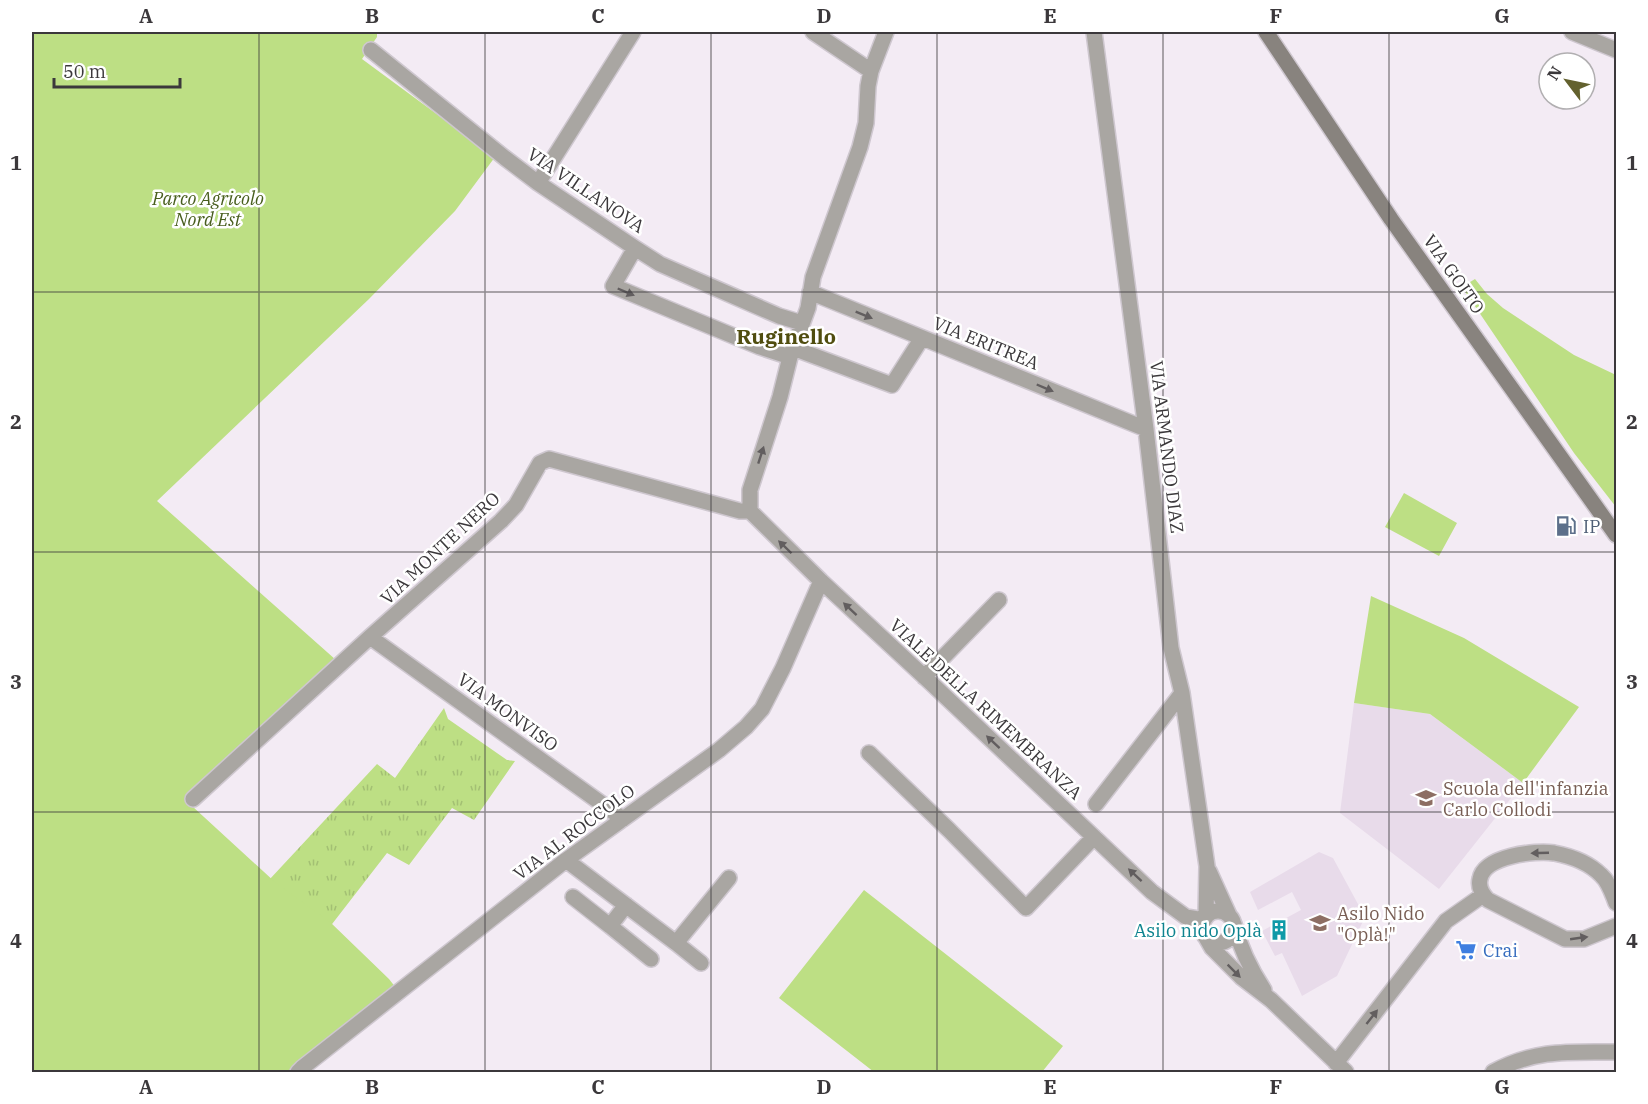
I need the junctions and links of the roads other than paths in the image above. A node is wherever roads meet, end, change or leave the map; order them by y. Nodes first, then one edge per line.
1 (633, 32) edge
2 (813, 32) edge
3 (886, 32) edge
4 (1094, 32) edge
5 (1266, 32) edge
6 (1572, 32) edge
7 (371, 50) dead end
8 (1617, 50) edge
9 (871, 71) junction
10 (538, 183) junction
11 (635, 248) junction
12 (810, 292) junction
13 (802, 323) junction
14 (922, 338) junction
15 (792, 352) junction
16 (1146, 429) junction
17 (750, 511) junction
18 (1617, 535) edge
19 (820, 581) junction
20 (999, 600) dead end
21 (370, 637) junction
22 (924, 677) junction
23 (1182, 693) junction
24 (869, 753) dead end
25 (193, 799) dead end
26 (1096, 804) dead end
27 (623, 819) junction
28 (1094, 837) junction
29 (566, 860) junction
30 (1207, 866) junction
31 (729, 878) dead end
32 (1483, 895) junction
33 (573, 897) dead end
34 (1617, 903) edge
35 (626, 905) junction
36 (1232, 920) junction
37 (1205, 923) junction
38 (610, 926) junction
39 (1617, 926) edge
40 (676, 943) junction
41 (651, 959) dead end
42 (701, 963) dead end
43 (1271, 1000) junction
44 (1617, 1052) edge
45 (1341, 1068) edge
46 (298, 1072) edge
47 (1493, 1072) edge

1 - 10 street
2 - 9 street
3 - 9 street
4 - 16 street, VIA ARMANDO DIAZ
5 - 18 street, VIA GOITO
6 - 8 street
7 - 10 street, VIA VILLANOVA
9 - 12 street
10 - 11 street, VIA VILLANOVA
11 - 13 street, VIA VILLANOVA
11 -> 15 street
12 - 13 street
12 -> 14 street, VIA ERITREA
13 - 15 street
14 - 15 street
14 -> 16 street, VIA ERITREA
17 -> 15 street
16 - 23 street, VIA ARMANDO DIAZ
19 -> 17 street, VIALE DELLA RIMEMBRANZA
17 - 21 street, VIA MONTE NERO
22 -> 19 street, VIALE DELLA RIMEMBRANZA
19 - 27 street, VIA AL ROCCOLO
20 - 22 street
21 - 25 street, VIA MONTE NERO
21 - 27 street, VIA MONVISO
28 -> 22 street, VIALE DELLA RIMEMBRANZA
23 - 26 street
23 - 30 street, VIA ARMANDO DIAZ
24 - 28 street
27 - 29 street, VIA AL ROCCOLO
37 -> 28 street, VIALE DELLA RIMEMBRANZA
29 - 35 street
29 - 46 street, VIA AL ROCCOLO
30 - 36 street, VIA ARMANDO DIAZ
30 - 37 street, VIA ARMANDO DIAZ
31 - 40 street
34 -> 32 street
32 -> 39 street
45 -> 32 street
33 - 38 street
35 - 38 street
35 - 40 street
36 - 37 street
36 - 37 street
36 - 43 street, VIA ARMANDO DIAZ
37 -> 43 street, VIA ARMANDO DIAZ
38 - 41 street
40 - 42 street
43 - 45 street, VIA ARMANDO DIAZ
44 - 47 street

